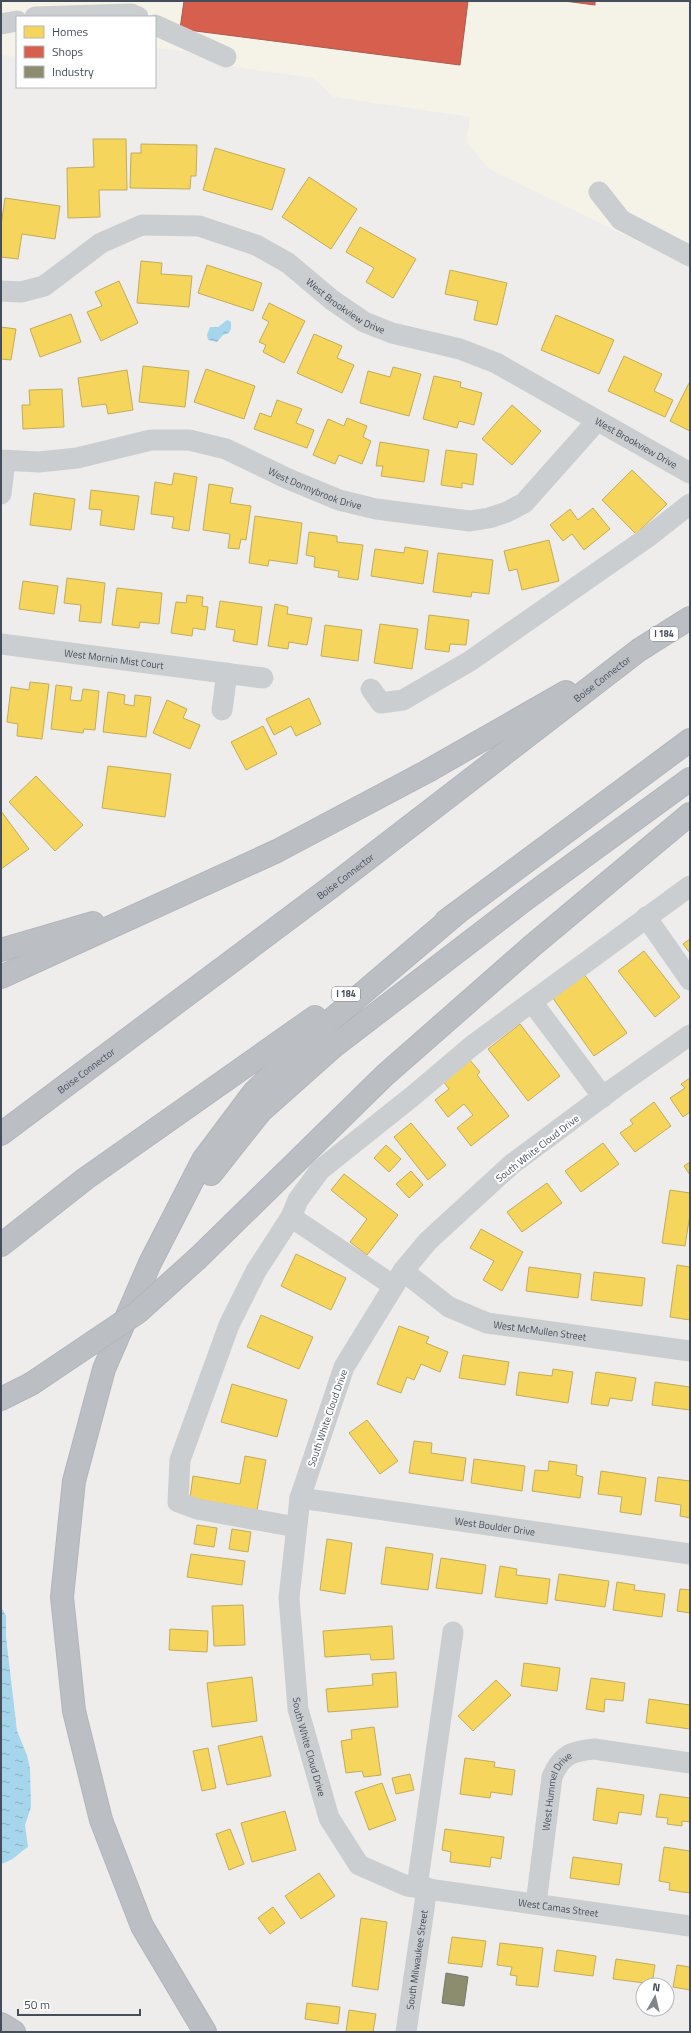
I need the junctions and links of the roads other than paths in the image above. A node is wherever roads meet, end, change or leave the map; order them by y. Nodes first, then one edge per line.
1 (133, 11) edge
2 (51, 16) edge
3 (16, 21) edge
4 (1, 24) edge
5 (156, 25) edge
6 (226, 57) dead end
7 (599, 192) dead end
8 (690, 256) edge
9 (1, 291) edge
10 (597, 421) junction
11 (3, 460) edge
12 (690, 473) edge
13 (1, 494) edge
14 (690, 504) edge
15 (690, 618) edge
16 (1, 644) edge
17 (639, 650) junction
18 (226, 673) junction
19 (263, 678) dead end
20 (371, 689) dead end
21 (222, 710) dead end
22 (690, 740) edge
23 (690, 779) edge
24 (690, 814) edge
25 (690, 886) edge
26 (171, 899) junction
27 (457, 913) junction
28 (646, 917) junction
29 (1, 950) edge
30 (1, 977) edge
31 (690, 980) edge
32 (532, 1002) junction
33 (690, 1035) edge
34 (603, 1097) junction
35 (1, 1134) edge
36 (291, 1217) junction
37 (1, 1246) edge
38 (150, 1263) junction
39 (399, 1279) junction
40 (690, 1352) edge
41 (1, 1399) edge
42 (300, 1498) junction
43 (296, 1527) junction
44 (690, 1554) edge
45 (453, 1632) dead end
46 (690, 1763) edge
47 (422, 1888) junction
48 (536, 1904) junction
49 (690, 1926) edge
50 (1, 2024) edge
51 (14, 2032) edge
52 (205, 2032) edge
53 (406, 2032) edge

1 - 2 street
3 - 4 street
5 - 6 street
7 - 8 street
9 - 10 street, West Brookview Drive
10 - 11 street, West Donnybrook Drive
10 - 12 street, West Brookview Drive
11 - 13 street
14 - 20 street
15 - 17 highway, Boise Connector / I 184
16 - 18 street, West Mornin Mist Court
17 - 26 highway
17 - 35 highway, Boise Connector / I 184
18 - 19 street, West Mornin Mist Court
18 - 21 street
22 - 27 highway, I 184
23 - 38 highway
24 - 41 highway, bridge
25 - 28 street
26 - 29 highway
26 - 30 highway
27 - 37 highway, I 184
27 - 38 highway
28 - 31 street
28 - 32 street
32 - 34 street
32 - 36 street
33 - 34 street, South White Cloud Drive
34 - 39 street, South White Cloud Drive
36 - 39 street, West McMullen Street
36 - 43 street
38 - 52 highway
39 - 40 street, West McMullen Street
39 - 42 street, South White Cloud Drive
42 - 43 street, South White Cloud Drive
42 - 44 street, West Boulder Drive
43 - 47 street, South White Cloud Drive
45 - 47 street, South Milwaukee Street
46 - 48 street, West Hummel Drive
47 - 48 street, West Camas Street
47 - 53 street, South Milwaukee Street
48 - 49 street, West Camas Street
50 - 51 highway

